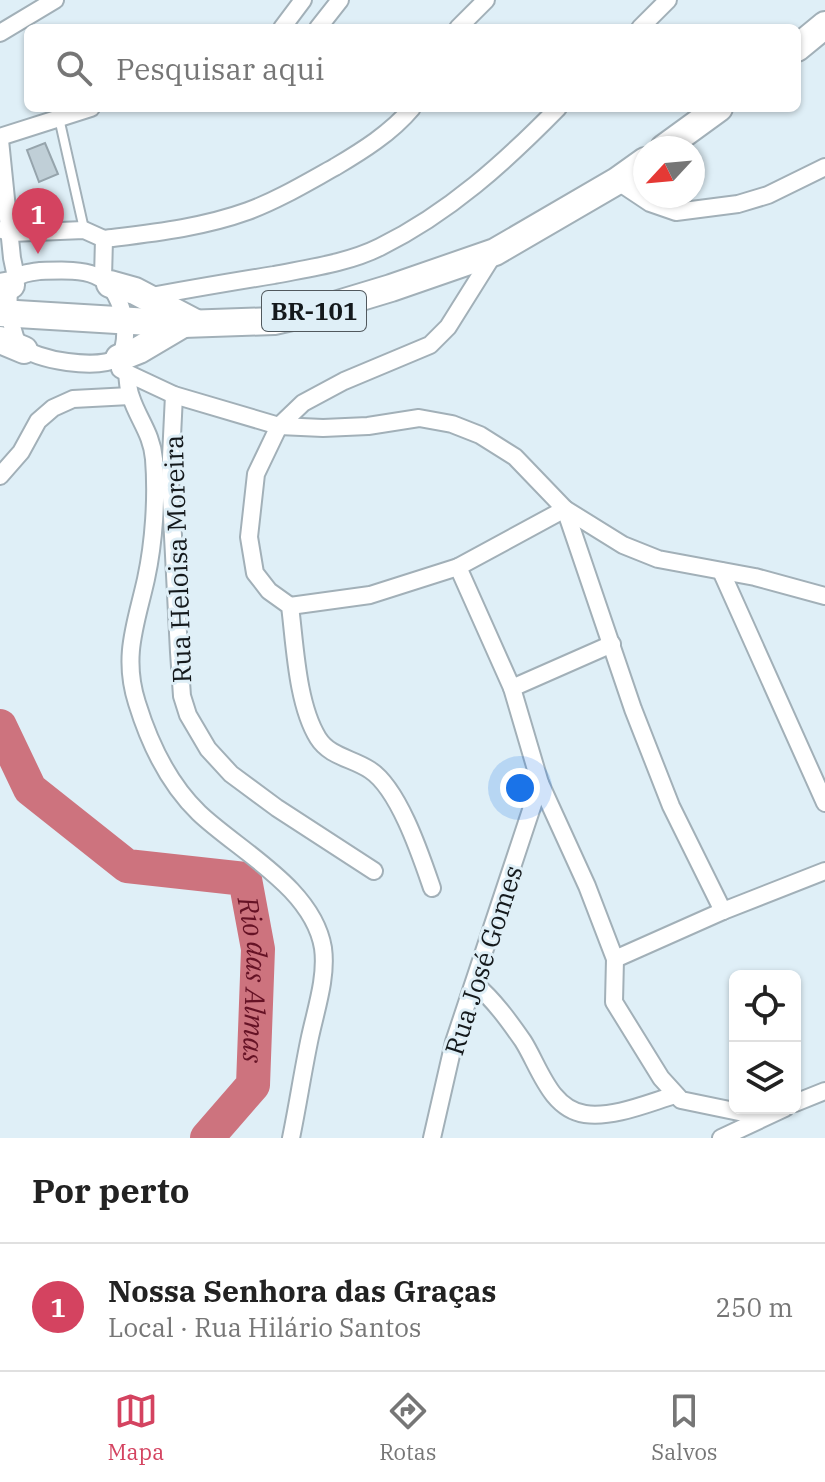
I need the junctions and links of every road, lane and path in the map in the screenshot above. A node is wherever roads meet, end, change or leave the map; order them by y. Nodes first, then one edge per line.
1 (55, 0) edge
2 (303, 0) edge
3 (340, 0) edge
4 (486, 0) edge
5 (668, 0) edge
6 (285, 24) edge
7 (321, 24) edge
8 (462, 24) edge
9 (644, 24) edge
10 (825, 25) edge
11 (0, 33) edge
12 (801, 45) edge
13 (78, 112) edge
14 (408, 112) edge
15 (554, 112) edge
16 (714, 112) edge
17 (59, 118) junction
18 (680, 136) edge
19 (0, 138) edge
20 (825, 167) edge
21 (633, 170) edge
22 (617, 181) junction
23 (84, 230) junction
24 (6, 231) edge
25 (104, 239) junction
26 (495, 252) junction
27 (107, 281) junction
28 (9, 283) edge
29 (147, 297) junction
30 (5, 313) edge
31 (125, 322) junction
32 (190, 324) junction
33 (12, 345) edge
34 (118, 364) junction
35 (174, 395) junction
36 (130, 396) junction
37 (279, 426) junction
38 (0, 476) edge
39 (565, 509) junction
40 (458, 567) junction
41 (721, 571) junction
42 (825, 596) edge
43 (290, 606) junction
44 (612, 644) junction
45 (512, 688) junction
46 (540, 783) junction
47 (825, 803) edge
48 (374, 871) dead end
49 (825, 871) edge
50 (432, 888) dead end
51 (723, 911) junction
52 (615, 959) junction
53 (475, 984) junction
54 (825, 1091) edge
55 (675, 1095) junction
56 (801, 1101) edge
57 (770, 1114) edge
58 (763, 1117) junction
59 (291, 1138) edge
60 (432, 1138) edge
61 (721, 1138) edge

1 - 11 street
2 - 6 street
3 - 7 street
4 - 8 street
5 - 9 street
10 - 12 highway
13 - 17 street
14 - 25 street
15 - 29 street
16 - 18 highway
17 - 19 street
17 - 23 lane
19 - 24 street
20 - 22 street
21 - 22 highway, BR-101
22 - 26 highway, BR-101
23 - 24 street
23 - 25 street
24 - 28 street
25 - 27 street
26 - 32 highway, BR-101
26 - 37 street
27 - 28 street
27 - 29 highway
27 - 31 street
28 - 30 street
29 - 32 highway
30 - 31 highway, BR-101
30 - 33 street
31 - 32 highway, BR-101
31 - 34 street
32 - 34 highway
33 - 34 street
34 - 35 street
34 - 36 street
35 - 37 street
35 - 48 street, Rua Heloisa Moreira
36 - 38 street
36 - 59 street
37 - 39 street
37 - 43 street
39 - 40 street
39 - 41 street
39 - 44 street
40 - 43 street
40 - 45 street
41 - 42 street
41 - 47 street
43 - 50 street
44 - 45 street
44 - 51 street
45 - 46 street
46 - 52 street
46 - 53 street, Rua José Gomes
49 - 51 street
51 - 52 street
52 - 55 street
53 - 55 street
53 - 60 street, Rua José Gomes
54 - 56 street
55 - 58 street
57 - 58 street
58 - 61 street

